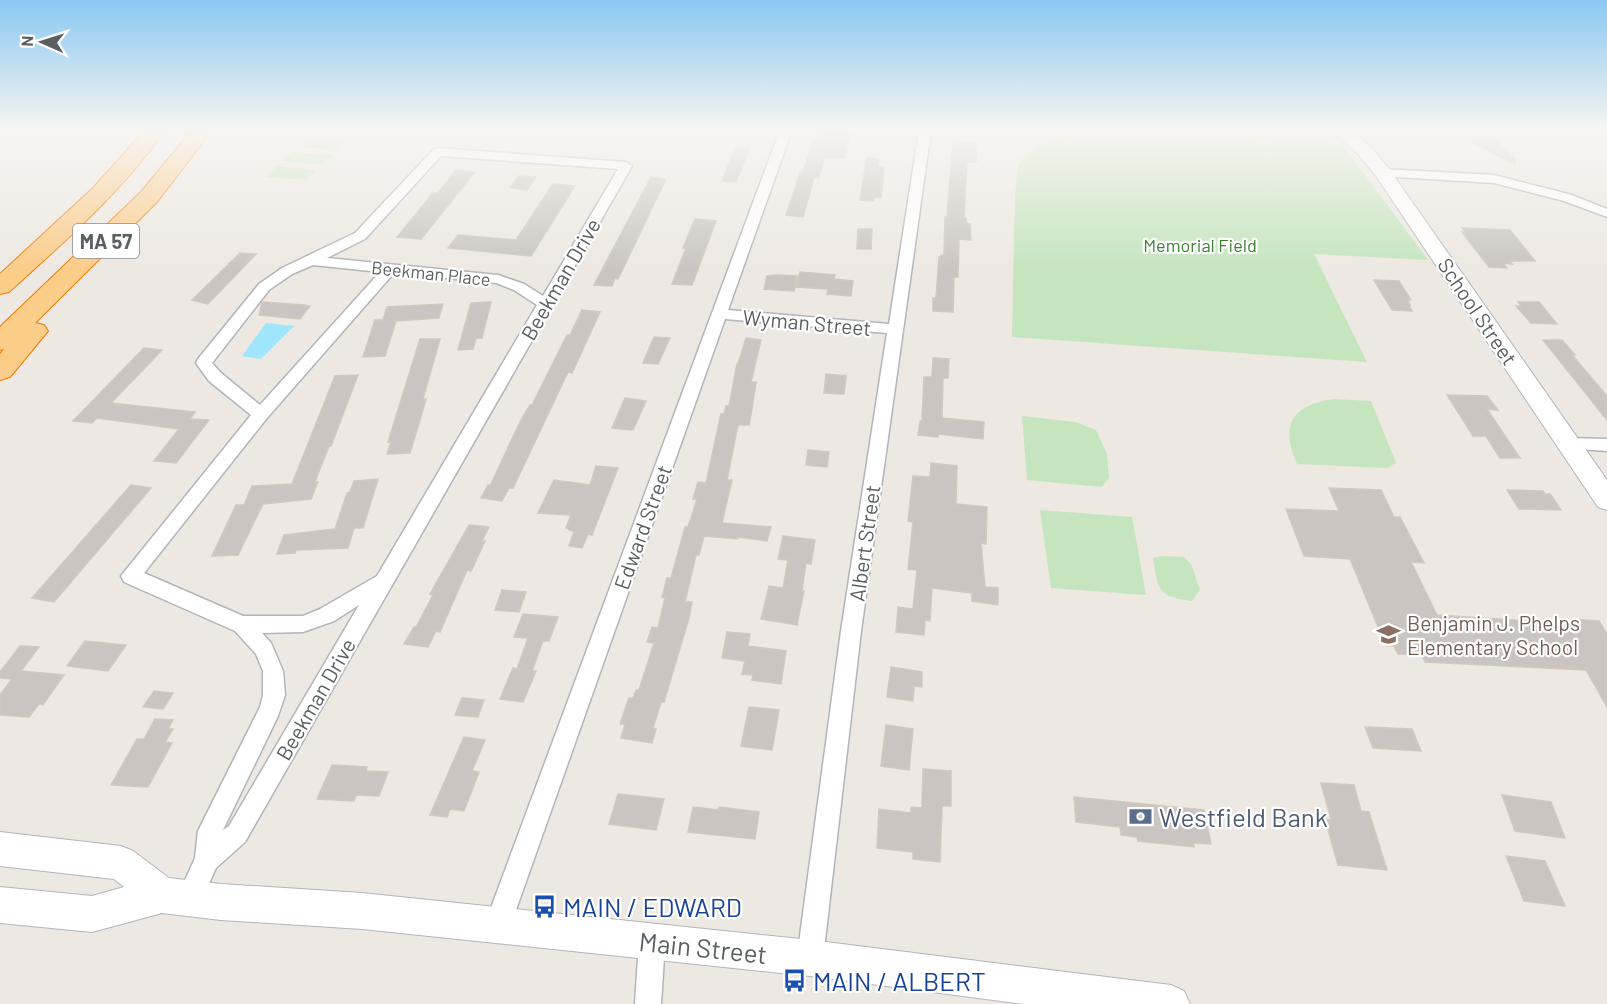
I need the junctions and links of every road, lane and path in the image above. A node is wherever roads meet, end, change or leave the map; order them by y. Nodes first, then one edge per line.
1 (116, 177) edge
2 (166, 177) edge
3 (167, 177) edge
4 (415, 177) edge
5 (620, 177) edge
6 (768, 177) edge
7 (918, 177) edge
8 (1386, 177) edge
9 (1454, 177) edge
10 (1607, 213) edge
11 (311, 261) junction
12 (390, 269) junction
13 (2, 286) edge
14 (546, 304) junction
15 (718, 314) junction
16 (895, 329) junction
17 (0, 342) edge
18 (0, 370) edge
19 (261, 414) junction
20 (1569, 444) junction
21 (1607, 445) edge
22 (1607, 500) edge
23 (385, 579) junction
24 (242, 625) junction
25 (0, 849) edge
26 (207, 859) junction
27 (176, 897) junction
28 (0, 905) edge
29 (498, 924) junction
30 (652, 942) junction
31 (810, 958) junction
32 (996, 993) edge
33 (648, 1004) edge
34 (1170, 1004) edge

1 - 13 highway, MA 57
2 - 17 highway, MA 57
3 - 18 highway
4 - 11 street, Beekman Drive
5 - 14 street, Beekman Drive
6 - 15 street, Edward Street
7 - 16 street, Albert Street
8 - 20 main road, School Street
9 - 10 street
11 - 12 street, Beekman Place
11 - 19 street, Beekman Drive
12 - 14 street, Beekman Place
12 - 19 street, Beekman Drive
14 - 23 street, Beekman Drive
15 - 16 street, Wyman Street
15 - 29 street, Edward Street
16 - 31 street, Albert Street
19 - 24 street, Beekman Drive
20 - 21 street
20 - 22 main road, School Street
23 - 24 street
23 - 26 street, Beekman Drive
24 - 26 street, Beekman Drive
25 - 27 main road
26 - 27 street, Beekman Drive
27 - 28 main road, Main Street
27 - 29 main road, Main Street
29 - 30 main road, Main Street
30 - 31 main road, Main Street
30 - 33 street
31 - 32 main road, Main Street
32 - 34 main road, Main Street

